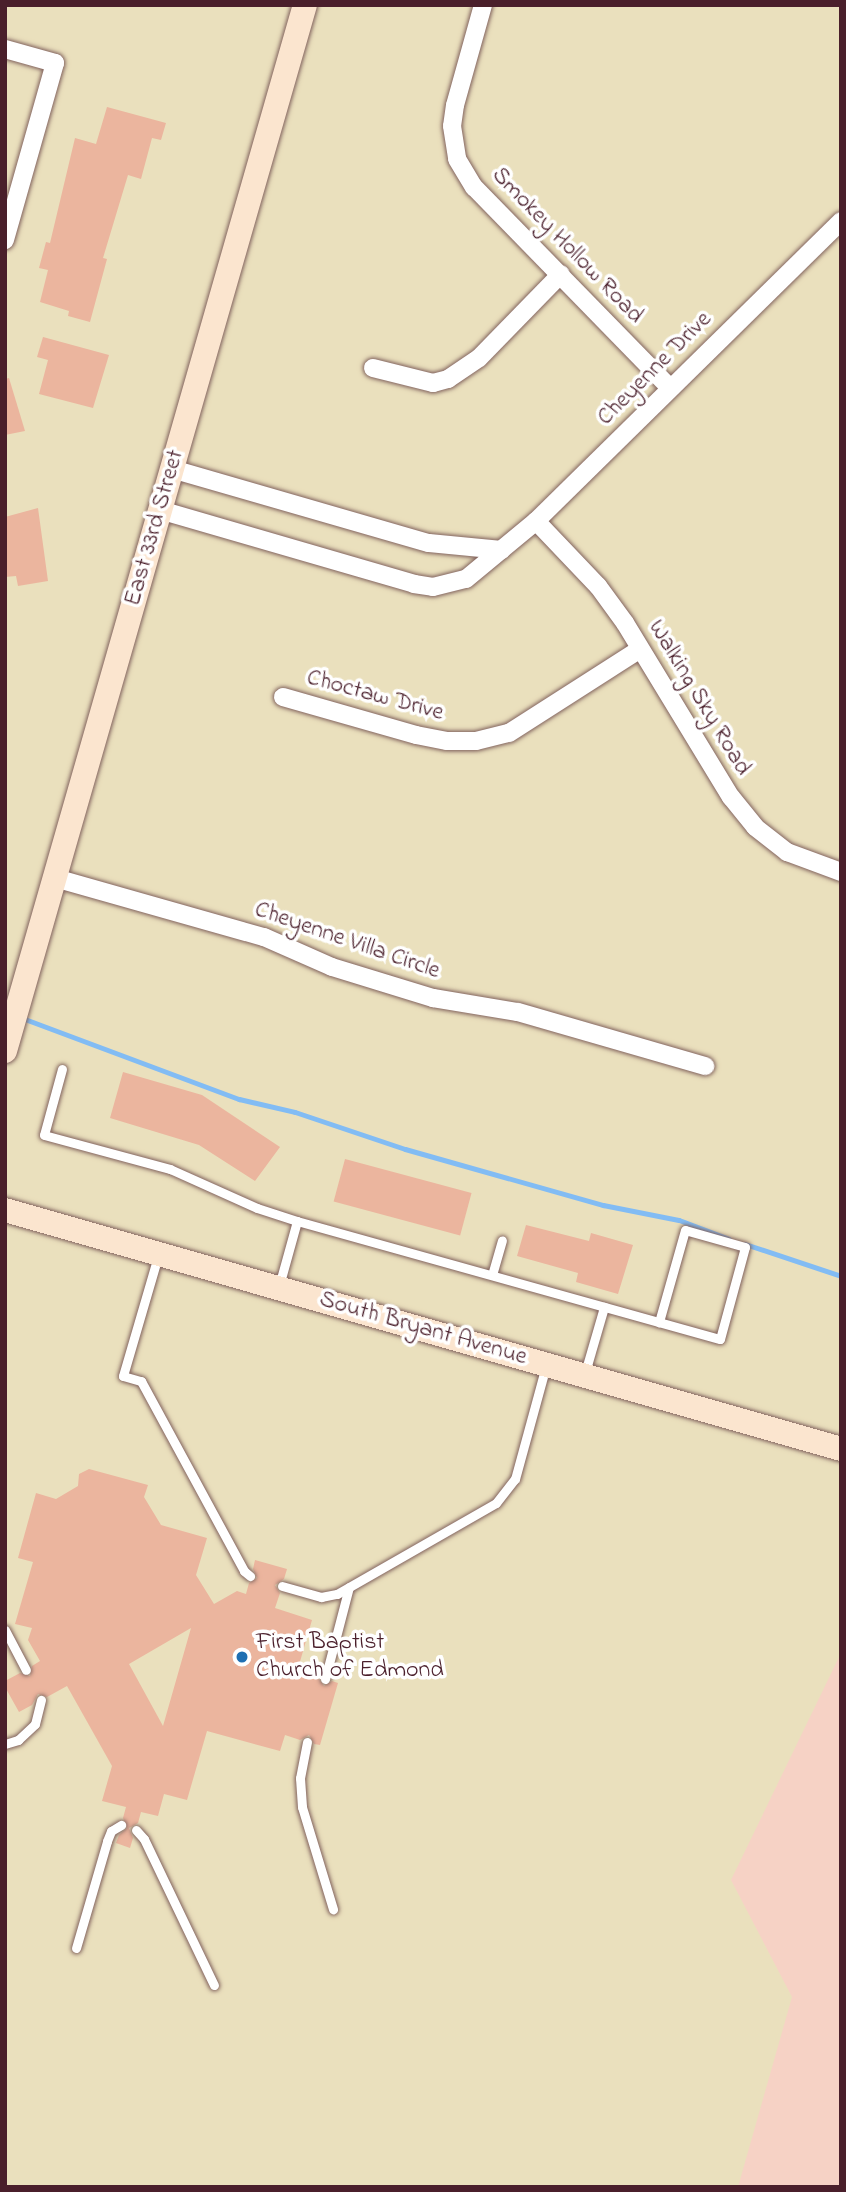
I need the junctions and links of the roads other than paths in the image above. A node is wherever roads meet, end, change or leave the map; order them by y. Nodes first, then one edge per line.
1 (305, 5) edge
2 (484, 5) edge
3 (5, 49) edge
4 (841, 221) edge
5 (5, 240) edge
6 (561, 274) junction
7 (373, 368) dead end
8 (670, 387) junction
9 (172, 469) junction
10 (160, 510) junction
11 (536, 521) junction
12 (502, 550) junction
13 (639, 650) junction
14 (284, 697) dead end
15 (841, 872) edge
16 (55, 878) junction
17 (5, 1051) edge
18 (705, 1066) dead end
19 (62, 1069) dead end
20 (5, 1210) edge
21 (297, 1221) junction
22 (502, 1240) dead end
23 (159, 1254) junction
24 (492, 1275) junction
25 (278, 1288) junction
26 (604, 1307) junction
27 (659, 1322) junction
28 (547, 1365) junction
29 (584, 1376) junction
30 (841, 1449) edge
31 (250, 1577) dead end
32 (282, 1586) dead end
33 (349, 1587) junction
34 (5, 1630) edge
35 (26, 1670) dead end
36 (325, 1679) dead end
37 (41, 1700) dead end
38 (307, 1742) dead end
39 (5, 1744) edge
40 (121, 1825) dead end
41 (136, 1830) dead end
42 (333, 1909) dead end
43 (76, 1948) dead end
44 (214, 1985) dead end

1 - 9 street, East 33rd Street
2 - 6 street, Smokey Hollow Road
3 - 5 street
4 - 8 street, Cheyenne Drive
6 - 7 street
6 - 8 street, Smokey Hollow Road
8 - 11 street, Cheyenne Drive
9 - 10 street, East 33rd Street
9 - 12 street
10 - 12 street, Cheyenne Drive
10 - 16 street, East 33rd Street
11 - 12 street, Cheyenne Drive
11 - 13 street, Walking Sky Road
13 - 14 street, Choctaw Drive
13 - 15 street, Walking Sky Road
16 - 17 street, East 33rd Street
16 - 18 street, Cheyenne Villa Circle
19 - 21 lane
20 - 23 street, South Bryant Avenue
21 - 24 lane
21 - 25 lane
22 - 24 lane
23 - 25 street, South Bryant Avenue
23 - 31 lane
24 - 26 lane
25 - 28 street, South Bryant Avenue
26 - 27 lane
26 - 29 lane
27 - 27 lane
28 - 29 street, South Bryant Avenue
28 - 33 lane
29 - 30 street, South Bryant Avenue
32 - 33 lane
33 - 36 lane
34 - 35 lane
37 - 39 lane
38 - 42 lane
40 - 43 lane
41 - 44 lane

